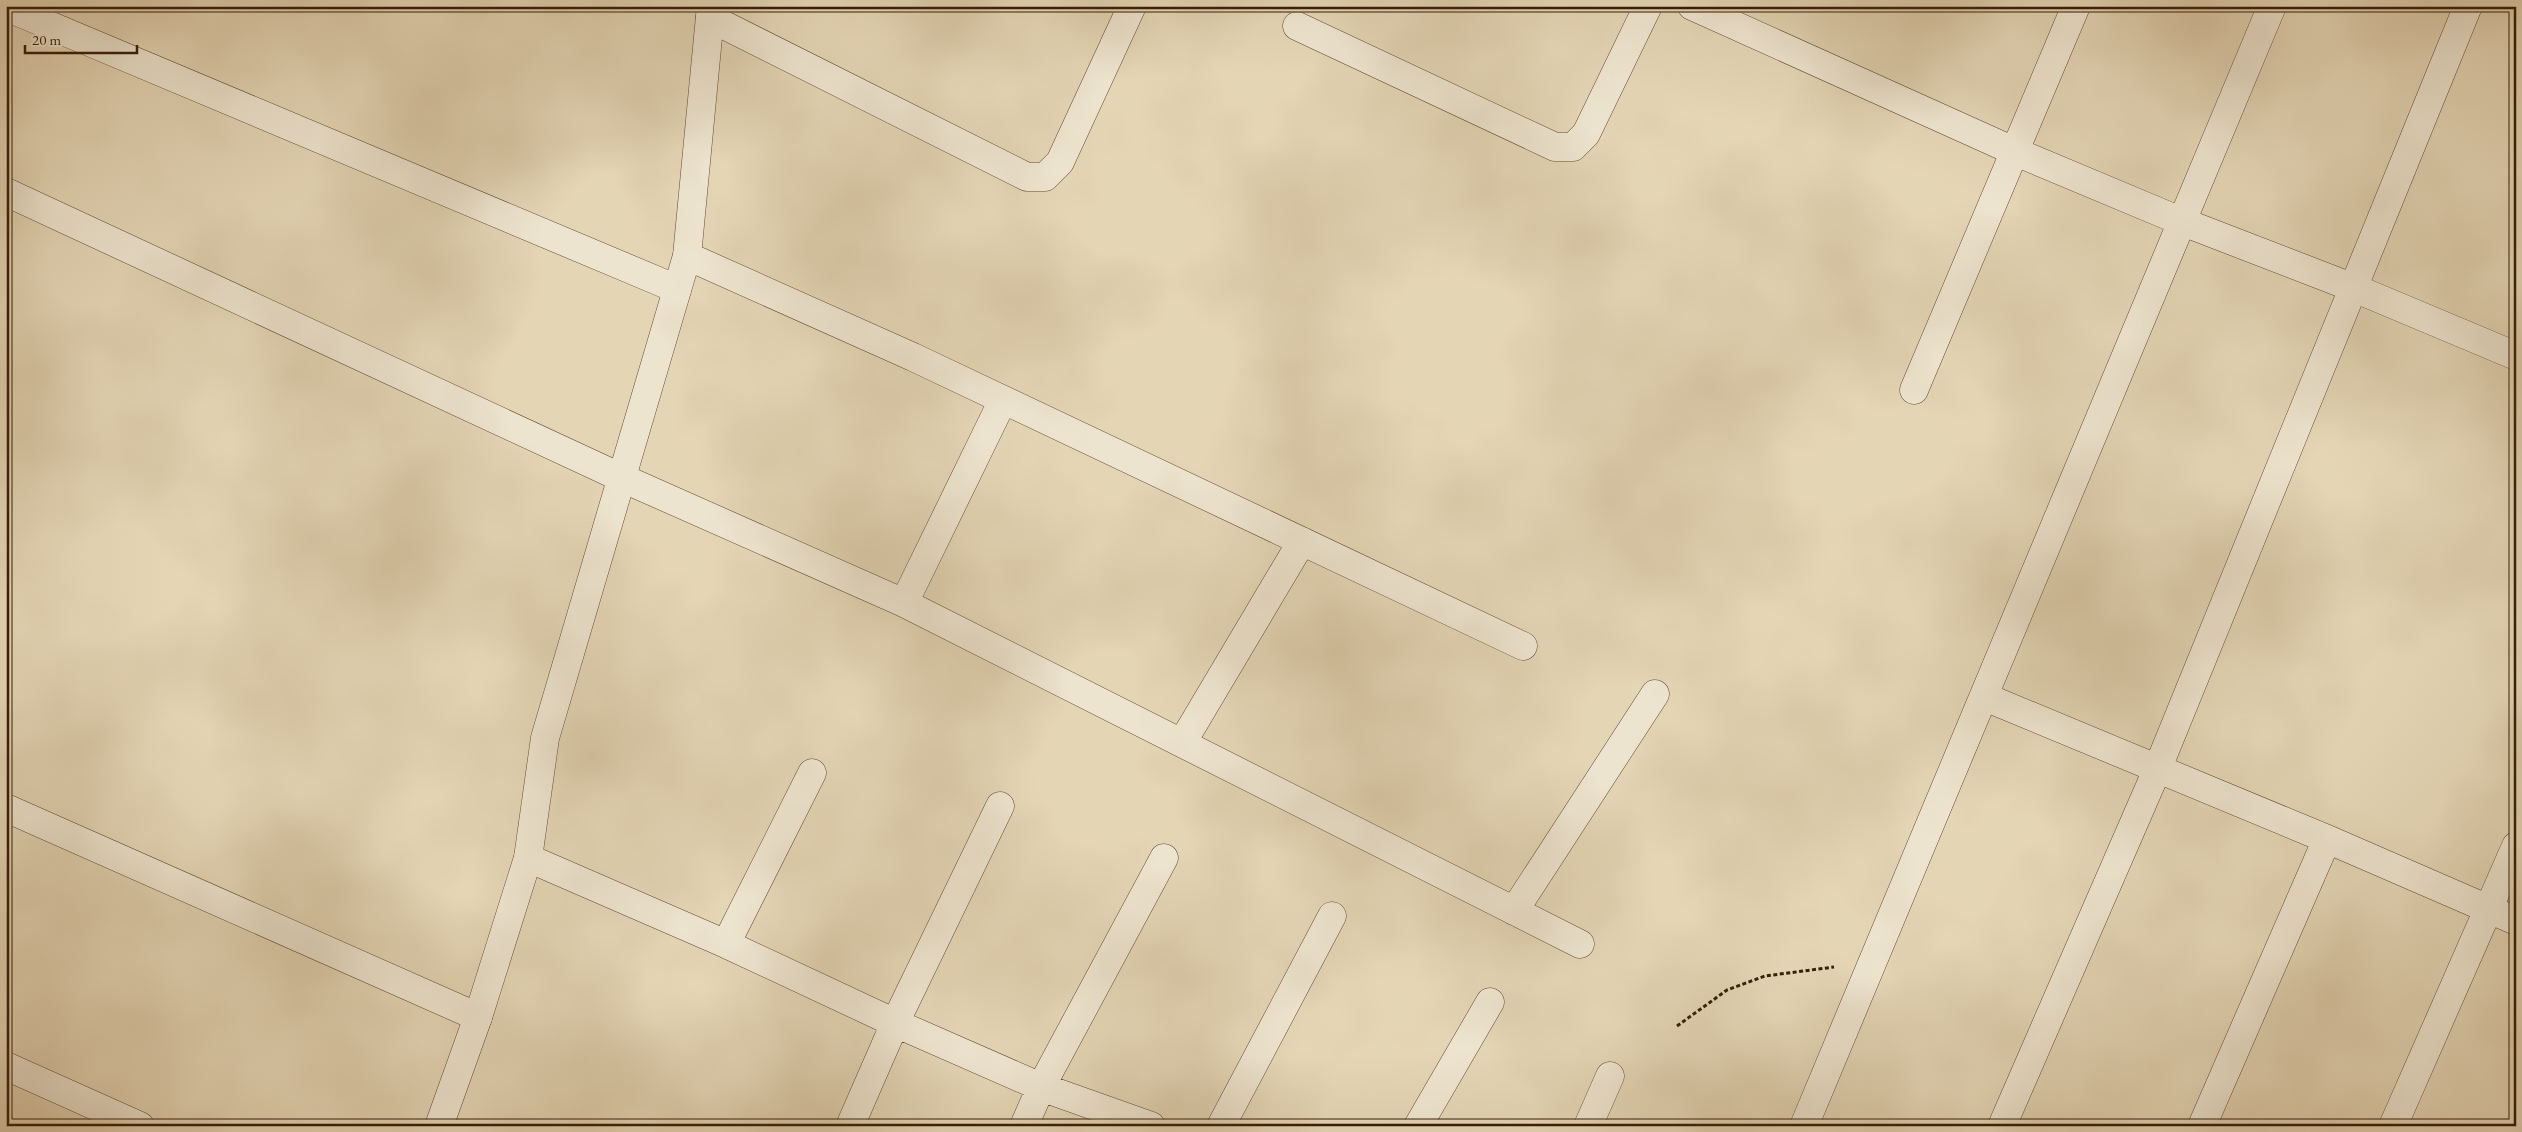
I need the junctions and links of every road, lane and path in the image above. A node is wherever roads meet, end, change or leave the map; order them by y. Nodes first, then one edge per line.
1 (1132, 6) edge
2 (1648, 6) edge
3 (1692, 6) edge
4 (2076, 6) edge
5 (2272, 6) edge
6 (2468, 6) edge
7 (6, 7) edge
8 (710, 12) edge
9 (1297, 26) dead end
10 (2016, 152) junction
11 (6, 192) edge
12 (2183, 222) junction
13 (687, 256) junction
14 (2354, 288) junction
15 (677, 289) junction
16 (2513, 348) edge
17 (1914, 390) dead end
18 (1003, 400) junction
19 (622, 478) junction
20 (1302, 541) junction
21 (904, 603) junction
22 (1523, 646) dead end
23 (1655, 694) dead end
24 (1985, 697) junction
25 (1182, 743) junction
26 (2157, 770) junction
27 (812, 773) dead end
28 (1000, 806) dead end
29 (6, 808) edge
30 (2327, 839) junction
31 (2516, 846) edge
32 (528, 858) junction
33 (1164, 858) dead end
34 (2489, 909) junction
35 (1514, 911) junction
36 (1332, 916) dead end
37 (2516, 920) edge
38 (726, 944) junction
39 (1580, 944) dead end
40 (1873, 962) junction
41 (1490, 1002) dead end
42 (478, 1017) junction
43 (894, 1023) junction
44 (1677, 1026) dead end
45 (6, 1066) edge
46 (1610, 1076) dead end
47 (1041, 1087) junction
48 (140, 1126) edge
49 (439, 1126) edge
50 (850, 1126) edge
51 (1024, 1126) edge
52 (1150, 1126) edge
53 (1221, 1126) edge
54 (1418, 1126) edge
55 (1588, 1126) edge
56 (1804, 1126) edge
57 (2002, 1126) edge
58 (2202, 1126) edge
59 (2393, 1126) edge

1 - 8 street
2 - 9 street
3 - 10 street
4 - 10 street
5 - 12 street
6 - 14 street
7 - 15 street
8 - 13 street
10 - 12 street
10 - 17 street
11 - 19 street
12 - 14 street
12 - 24 street
13 - 15 street
13 - 18 street
14 - 16 street
14 - 26 street
15 - 19 street
18 - 20 street
18 - 21 street
19 - 21 street
19 - 32 street
20 - 22 street
20 - 25 street
21 - 25 street
23 - 35 street
24 - 26 street
24 - 40 street
25 - 35 street
26 - 30 street
26 - 57 street
27 - 38 street
28 - 43 street
29 - 42 street
30 - 34 street
30 - 58 street
31 - 34 street
32 - 38 street
32 - 42 street
33 - 47 street
34 - 37 street
34 - 59 street
35 - 39 street
36 - 53 street
38 - 43 street
40 - 44 path
40 - 56 street
41 - 54 street
42 - 49 street
43 - 47 street
43 - 50 street
45 - 48 street
46 - 55 street
47 - 51 street
47 - 52 street

